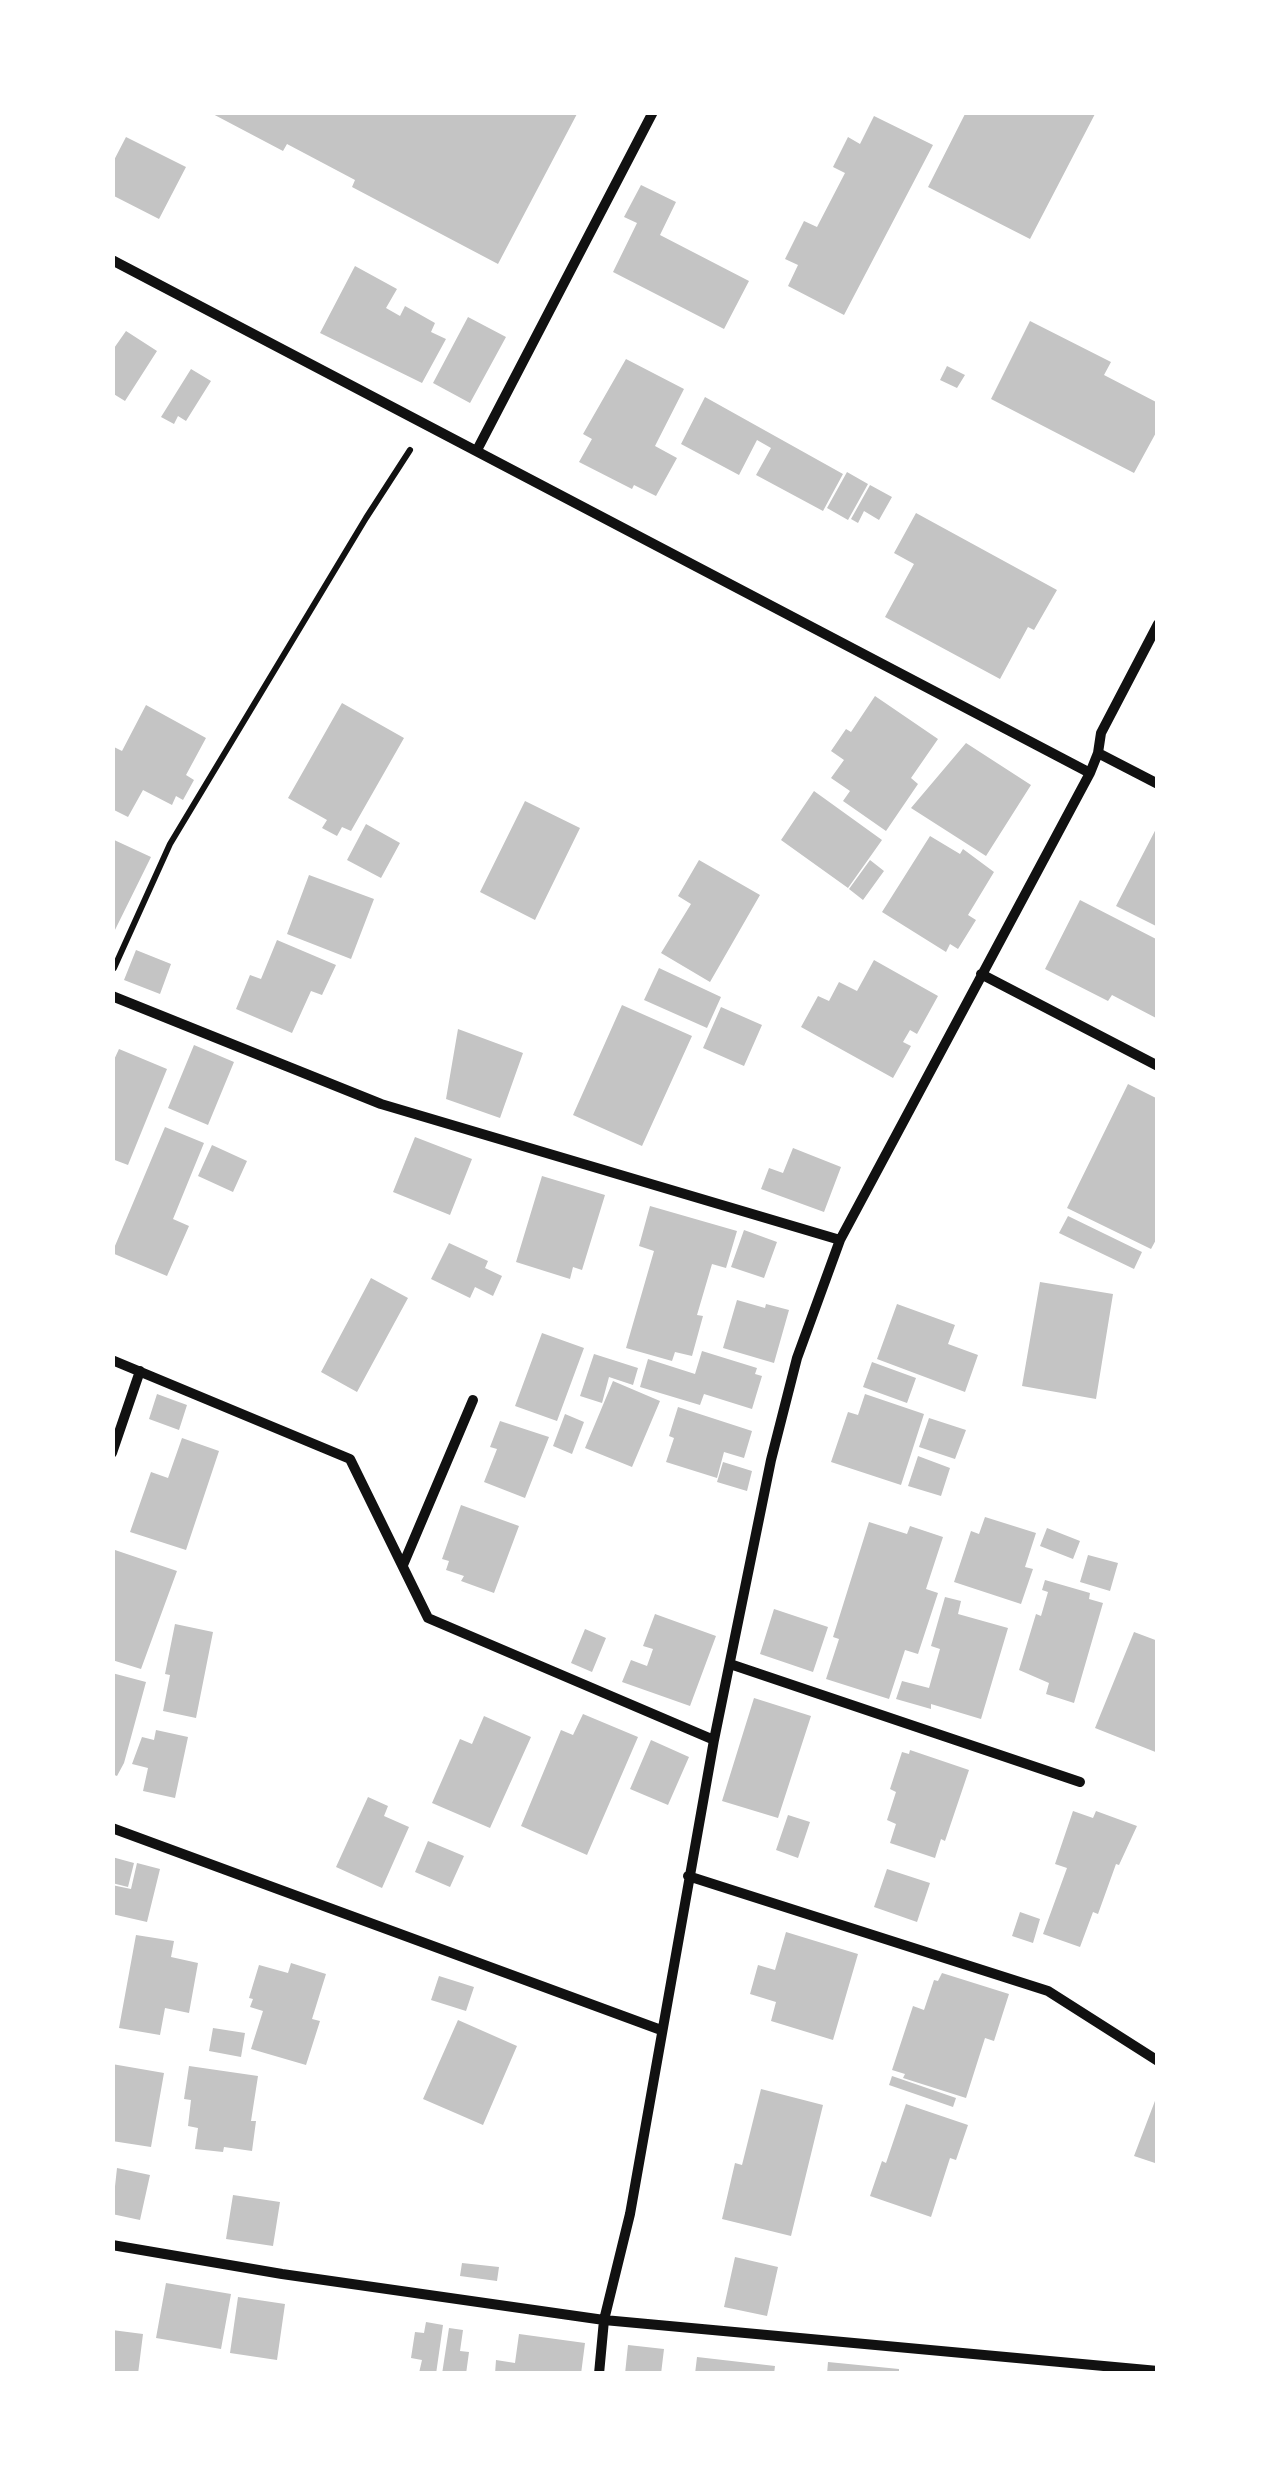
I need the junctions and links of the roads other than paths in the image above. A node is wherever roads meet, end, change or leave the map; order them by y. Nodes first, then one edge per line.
1 (653, 112) edge
2 (112, 260) edge
3 (477, 450) junction
4 (1158, 624) edge
5 (1098, 753) junction
6 (1090, 773) junction
7 (1158, 784) edge
8 (981, 974) junction
9 (112, 996) edge
10 (1158, 1066) edge
11 (840, 1240) junction
12 (112, 1360) edge
13 (140, 1371) junction
14 (474, 1400) dead end
15 (112, 1453) edge
16 (402, 1565) junction
17 (730, 1664) junction
18 (714, 1740) junction
19 (1080, 1782) dead end
20 (112, 1828) edge
21 (688, 1876) junction
22 (661, 2030) junction
23 (1158, 2061) edge
24 (112, 2244) edge
25 (604, 2320) junction
26 (1158, 2371) edge
27 (599, 2374) edge

1 - 3 street
2 - 3 street
3 - 6 street
4 - 5 street
5 - 6 street
5 - 7 street
6 - 8 street
8 - 10 street
8 - 11 street
9 - 11 street
11 - 17 street
12 - 13 street
13 - 15 street
13 - 16 street
14 - 16 street
16 - 18 street
17 - 18 street
17 - 19 street
18 - 21 street
20 - 22 street
21 - 22 street
21 - 23 street
22 - 25 street
24 - 25 street
25 - 26 street
25 - 27 street

